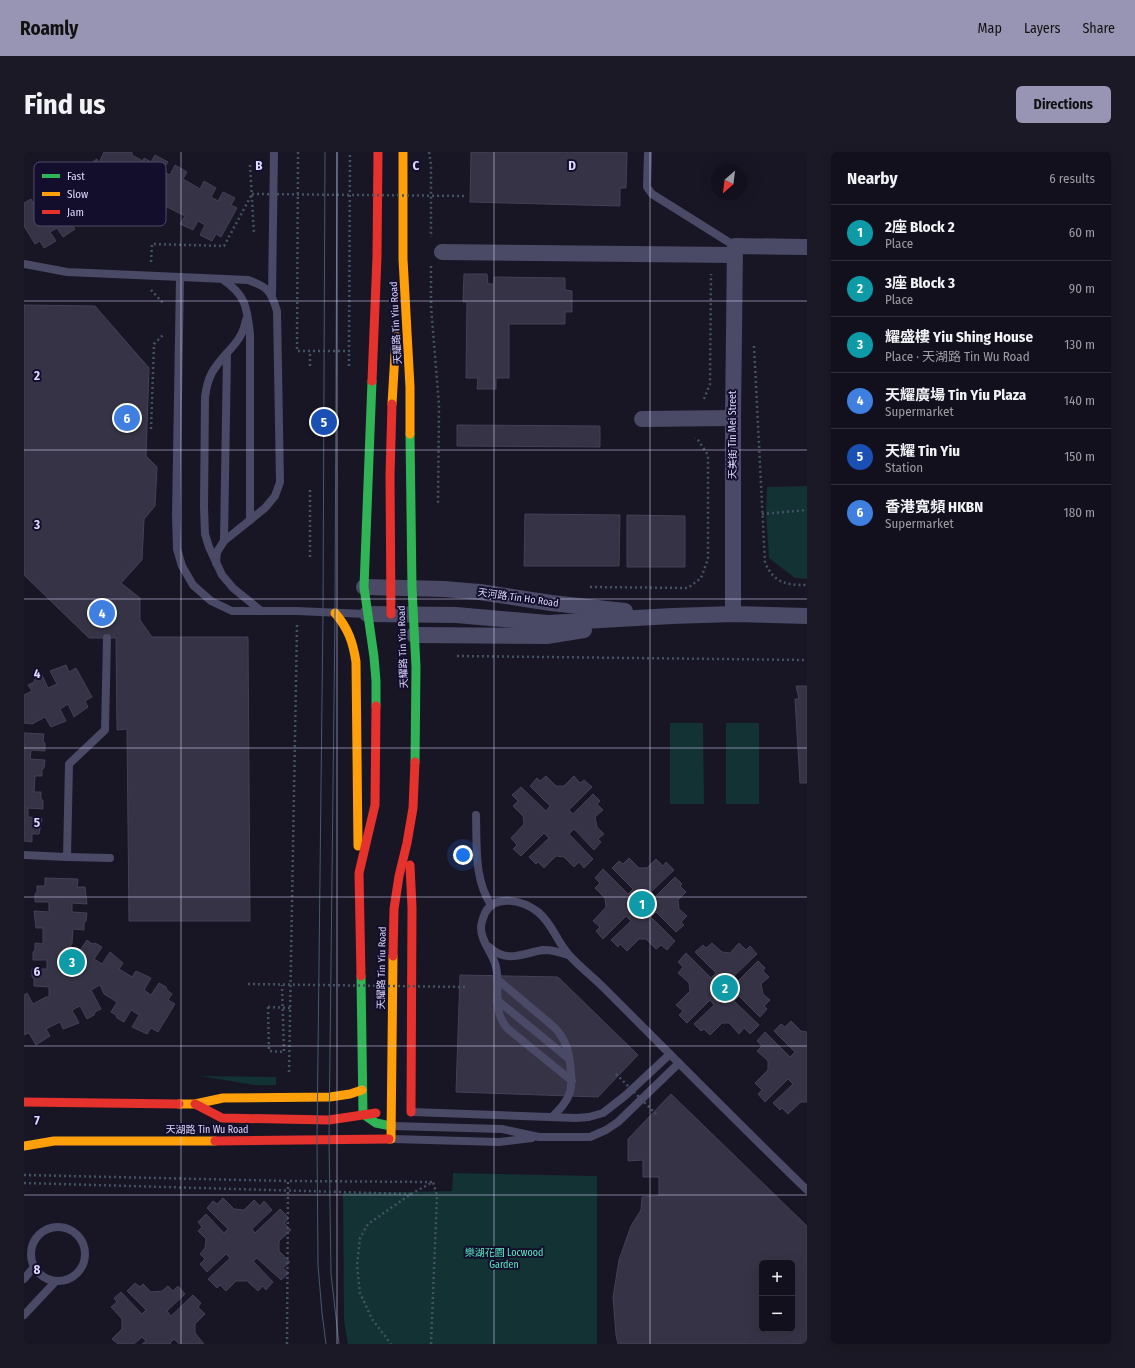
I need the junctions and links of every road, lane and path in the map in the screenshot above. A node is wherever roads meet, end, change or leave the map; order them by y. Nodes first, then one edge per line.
1 (274, 152) edge
2 (298, 152) edge
3 (350, 152) edge
4 (378, 152) edge
5 (404, 152) edge
6 (429, 152) edge
7 (648, 152) edge
8 (250, 165) dead end
9 (252, 194) junction
10 (466, 196) dead end
11 (254, 234) dead end
12 (224, 246) dead end
13 (807, 247) edge
14 (735, 250) junction
15 (435, 251) junction
16 (403, 259) junction
17 (24, 264) edge
18 (180, 277) junction
19 (221, 278) junction
20 (272, 294) junction
21 (248, 314) junction
22 (754, 343) dead end
23 (310, 351) junction
24 (349, 351) junction
25 (227, 353) junction
26 (310, 366) dead end
27 (349, 366) dead end
28 (733, 418) junction
29 (642, 419) dead end
30 (693, 438) dead end
31 (310, 490) dead end
32 (438, 505) dead end
33 (807, 510) edge
34 (762, 514) junction
35 (250, 520) junction
36 (224, 541) junction
37 (310, 558) dead end
38 (216, 563) junction
39 (807, 585) edge
40 (364, 587) junction
41 (584, 587) dead end
42 (391, 588) junction
43 (412, 588) junction
44 (260, 610) junction
45 (297, 611) junction
46 (335, 613) junction
47 (367, 614) junction
48 (391, 614) junction
49 (733, 614) junction
50 (413, 615) junction
51 (672, 616) junction
52 (807, 616) edge
53 (414, 635) junction
54 (107, 638) dead end
55 (458, 656) dead end
56 (807, 660) edge
57 (476, 815) dead end
58 (408, 843) junction
59 (24, 855) edge
60 (67, 857) junction
61 (110, 858) dead end
62 (360, 874) junction
63 (491, 905) junction
64 (486, 945) junction
65 (568, 955) junction
66 (497, 979) junction
67 (248, 984) dead end
68 (282, 985) junction
69 (465, 987) dead end
70 (497, 1000) junction
71 (290, 1008) junction
72 (670, 1054) junction
73 (568, 1058) junction
74 (679, 1063) junction
75 (289, 1072) dead end
76 (616, 1074) dead end
77 (572, 1080) junction
78 (362, 1090) junction
79 (24, 1102) edge
80 (195, 1104) junction
81 (401, 1112) junction
82 (363, 1114) junction
83 (656, 1114) dead end
84 (552, 1116) junction
85 (391, 1126) junction
86 (539, 1137) junction
87 (391, 1139) junction
88 (24, 1146) edge
89 (24, 1175) edge
90 (288, 1181) junction
91 (434, 1182) junction
92 (24, 1183) edge
93 (807, 1190) edge
94 (288, 1191) junction
95 (411, 1194) junction
96 (34, 1267) junction
97 (24, 1280) edge
98 (56, 1281) junction
99 (24, 1315) edge
100 (287, 1344) edge
101 (391, 1344) edge
102 (431, 1344) edge

1 - 20 lane
2 - 23 path
3 - 24 path
4 - 40 main road, 天耀路 Tin Yiu Road
5 - 16 main road, 天耀路 Tin Yiu Road
6 - 15 path
7 - 14 lane
8 - 9 path
9 - 10 path, bridge
9 - 11 path
9 - 12 path
13 - 14 street
14 - 15 street
14 - 28 street, 天美街 Tin Mei Street
15 - 32 path
16 - 42 main road
16 - 43 main road, 天耀路 Tin Yiu Road
17 - 18 lane
18 - 19 lane
18 - 44 lane
19 - 20 lane
19 - 21 lane
20 - 35 lane
21 - 25 lane
21 - 35 lane
22 - 34 path
23 - 24 path
23 - 26 path
24 - 27 path
25 - 36 lane
25 - 38 lane
28 - 29 street
28 - 49 street, 天美街 Tin Mei Street
30 - 41 path
31 - 37 path
33 - 34 path
34 - 39 path
35 - 36 lane
36 - 38 lane
38 - 44 lane
40 - 42 street, 天河路 Tin Ho Road
40 - 47 main road, 天耀路 Tin Yiu Road
42 - 43 street, 天河路 Tin Ho Road
42 - 48 main road
43 - 50 main road, 天耀路 Tin Yiu Road
43 - 51 street, 天河路 Tin Ho Road
44 - 45 lane
45 - 46 lane
45 - 71 path
46 - 47 lane
46 - 62 main road
47 - 48 street, 天河路 Tin Ho Road
47 - 62 main road, 天耀路 Tin Yiu Road
48 - 50 street, 天河路 Tin Ho Road
49 - 51 street, 天河路 Tin Ho Road
49 - 52 street, 天河路 Tin Ho Road
50 - 51 street, 天河路 Tin Ho Road
50 - 53 main road, 天耀路 Tin Yiu Road
51 - 53 street, 天河路 Tin Ho Road
53 - 58 main road, 天耀路 Tin Yiu Road
54 - 60 lane
55 - 56 path
57 - 63 lane
58 - 81 main road
58 - 81 main road, 天耀路 Tin Yiu Road
59 - 60 lane
60 - 61 lane
62 - 78 main road, 天耀路 Tin Yiu Road
63 - 64 lane
63 - 65 lane
64 - 65 lane
64 - 66 lane
65 - 72 lane
66 - 70 lane
66 - 73 lane
67 - 68 path, bridge
68 - 69 path, bridge
68 - 71 path, bridge
70 - 73 lane
70 - 77 lane
71 - 75 path
72 - 74 lane
72 - 84 lane
73 - 77 lane
74 - 86 lane
74 - 93 lane
76 - 83 path, bridge
77 - 84 lane
78 - 80 main road
78 - 82 main road, 天耀路 Tin Yiu Road
79 - 80 main road
80 - 82 main road
81 - 82 main road
81 - 84 lane
81 - 85 main road, 天耀路 Tin Yiu Road
82 - 85 main road
85 - 86 lane
85 - 87 main road, 天耀路 Tin Yiu Road
86 - 87 lane
87 - 88 main road, 天湖路 Tin Wu Road
89 - 90 path
90 - 91 path
90 - 94 path
91 - 95 path
91 - 102 path
92 - 94 path
94 - 95 path
94 - 100 path
95 - 101 path
96 - 97 lane
96 - 98 lane
96 - 98 lane
98 - 99 lane

